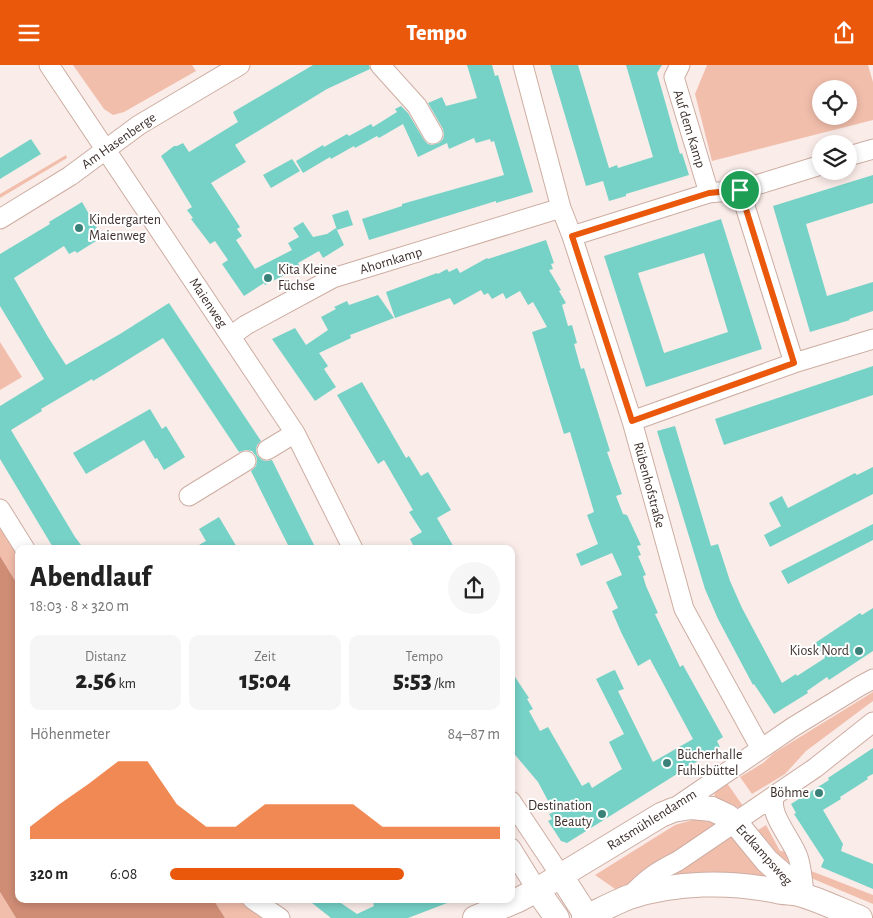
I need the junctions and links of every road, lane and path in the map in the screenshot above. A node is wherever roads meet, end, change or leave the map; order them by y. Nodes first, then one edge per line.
1 (49, 65) edge
2 (240, 65) edge
3 (380, 65) edge
4 (523, 65) edge
5 (680, 65) edge
6 (433, 134) dead end
7 (105, 149) junction
8 (873, 149) edge
9 (857, 154) edge
10 (812, 168) edge
11 (740, 190) junction
12 (709, 193) junction
13 (562, 208) junction
14 (0, 219) edge
15 (572, 236) junction
16 (231, 336) junction
17 (873, 339) edge
18 (794, 363) junction
19 (632, 421) junction
20 (295, 433) junction
21 (267, 449) dead end
22 (246, 461) dead end
23 (189, 496) dead end
24 (0, 509) edge
25 (22, 545) edge
26 (352, 545) edge
27 (873, 679) edge
28 (873, 722) edge
29 (761, 749) junction
30 (775, 796) junction
31 (515, 807) edge
32 (673, 810) junction
33 (735, 821) junction
34 (515, 854) edge
35 (561, 876) junction
36 (537, 890) junction
37 (801, 894) junction
38 (630, 897) junction
39 (515, 901) edge
40 (258, 903) edge
41 (511, 903) edge
42 (587, 917) edge
43 (280, 918) edge
44 (475, 918) edge
45 (557, 918) edge
46 (860, 918) edge

1 - 7 street, Maienweg
2 - 7 street, Am Hasenberge
3 - 6 street
4 - 13 street, Rübenhofstraße
5 - 12 street, Auf dem Kamp
7 - 14 street, Am Hasenberge
7 - 16 street, Maienweg
8 - 9 street
10 - 11 street
11 - 12 street
11 - 18 street
12 - 15 street
13 - 15 street, Rübenhofstraße
13 - 16 street, Ahornkamp
15 - 19 street, Rübenhofstraße
16 - 20 street, Maienweg
17 - 18 street
18 - 19 street
19 - 29 street, Rübenhofstraße
20 - 21 street
20 - 26 street, Maienweg
22 - 23 street
24 - 25 street
27 - 29 street, Ratsmühlendamm
28 - 30 street
29 - 32 street, Ratsmühlendamm
30 - 33 street
30 - 37 street, Erdkampsweg
31 - 35 street
32 - 33 main road, Erdkampsweg
32 - 35 main road, Ratsmühlendamm
33 - 37 main road, Erdkampsweg
33 - 38 street
34 - 36 street
35 - 36 main road, Ratsmühlendamm
35 - 42 main road
36 - 39 main road, Ratsmühlendamm
36 - 45 main road
37 - 38 main road, Erdkampsweg
37 - 46 main road, Erdkampsweg
38 - 42 main road
40 - 43 street
41 - 44 main road, Ratsmühlendamm

